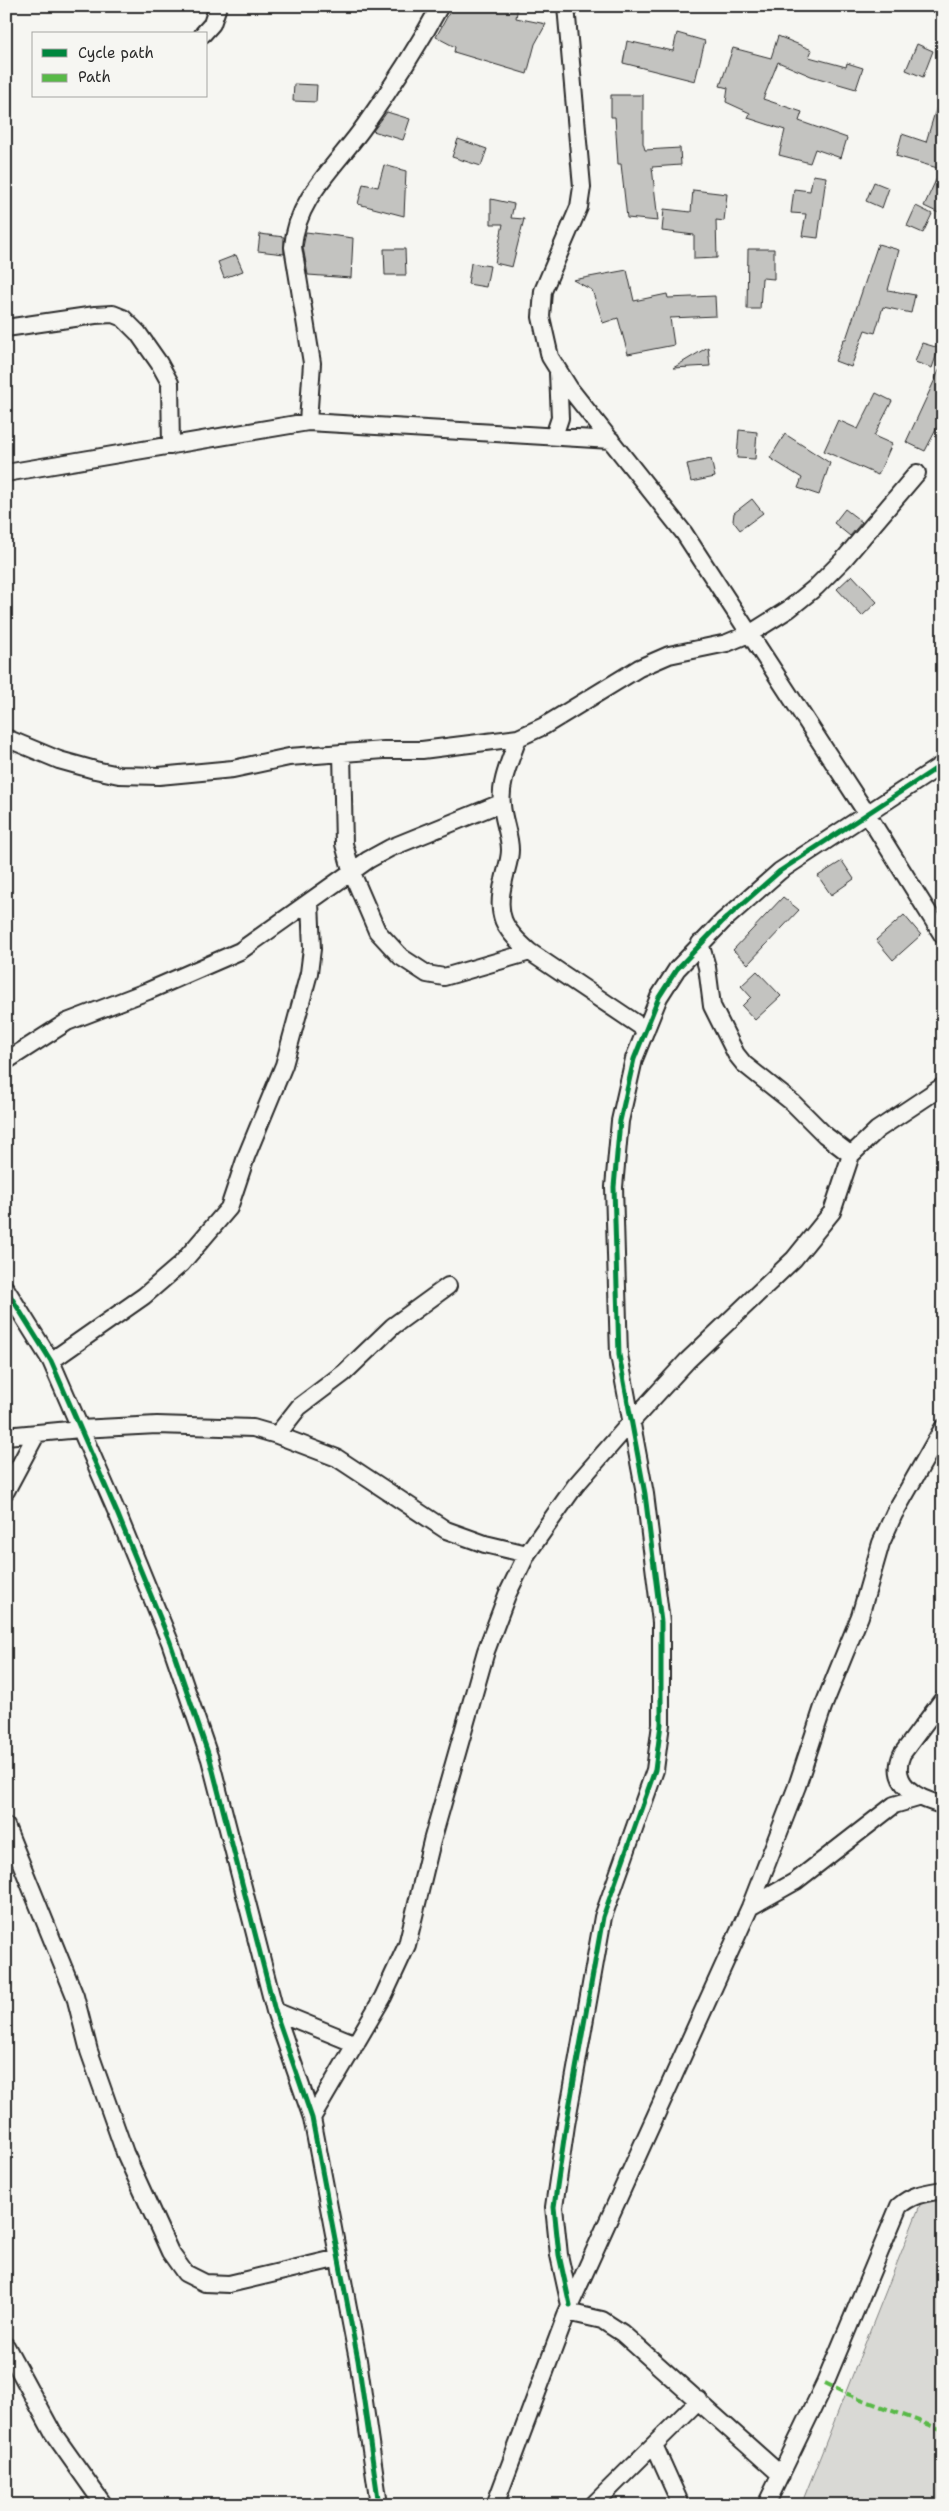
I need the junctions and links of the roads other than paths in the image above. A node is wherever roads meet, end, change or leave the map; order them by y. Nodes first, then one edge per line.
1 (218, 6) edge
2 (440, 6) edge
3 (566, 6) edge
4 (205, 32) edge
5 (6, 328) edge
6 (558, 373) junction
7 (308, 422) junction
8 (554, 436) junction
9 (611, 440) junction
10 (171, 446) junction
11 (917, 473) dead end
12 (7, 475) edge
13 (751, 633) junction
14 (6, 738) edge
15 (518, 738) junction
16 (342, 753) junction
17 (943, 764) edge
18 (501, 803) junction
19 (867, 814) junction
20 (352, 873) junction
21 (310, 902) junction
22 (943, 936) edge
23 (700, 943) junction
24 (530, 952) junction
25 (646, 1030) junction
26 (8, 1055) edge
27 (943, 1086) edge
28 (851, 1155) junction
29 (448, 1286) dead end
30 (9, 1300) edge
31 (51, 1361) junction
32 (631, 1422) junction
33 (943, 1428) edge
34 (80, 1429) junction
35 (37, 1433) junction
36 (277, 1434) junction
37 (6, 1436) edge
38 (6, 1491) edge
39 (527, 1554) junction
40 (943, 1699) edge
41 (918, 1798) junction
42 (943, 1805) edge
43 (6, 1826) edge
44 (750, 1907) junction
45 (275, 2011) junction
46 (356, 2044) junction
47 (312, 2118) junction
48 (943, 2190) edge
49 (339, 2258) junction
50 (568, 2308) junction
51 (6, 2346) edge
52 (698, 2400) junction
53 (654, 2444) junction
54 (781, 2475) junction
55 (104, 2505) edge
56 (379, 2505) edge
57 (495, 2505) edge
58 (593, 2505) edge
59 (681, 2505) edge
60 (766, 2505) edge

1 - 4 street
2 - 7 street
3 - 6 street
5 - 10 street
6 - 8 street
6 - 9 street
7 - 8 street
7 - 10 street
8 - 9 street
9 - 13 street
10 - 12 street
11 - 13 street
13 - 15 street
13 - 19 street
14 - 16 street
15 - 16 street
15 - 18 street
16 - 20 street
17 - 19 street
18 - 20 street
18 - 24 street
19 - 22 street
19 - 23 street
20 - 21 street
20 - 24 street
21 - 26 street
21 - 31 street
23 - 25 street
23 - 28 street
24 - 25 street
25 - 32 street
27 - 28 street
28 - 32 street
29 - 36 street
30 - 31 street
31 - 34 street
32 - 39 street
32 - 50 street
33 - 44 street
34 - 35 street
34 - 36 street
34 - 45 street
35 - 37 street
35 - 38 street
36 - 39 street
39 - 46 street
40 - 41 street
41 - 42 street
41 - 44 street
43 - 49 street
44 - 50 street
45 - 46 street
45 - 47 street
46 - 47 street
47 - 49 street
48 - 54 street
49 - 56 street
50 - 52 street
50 - 57 street
51 - 55 street
52 - 53 street
52 - 54 street
53 - 58 street
53 - 59 street
54 - 60 street

